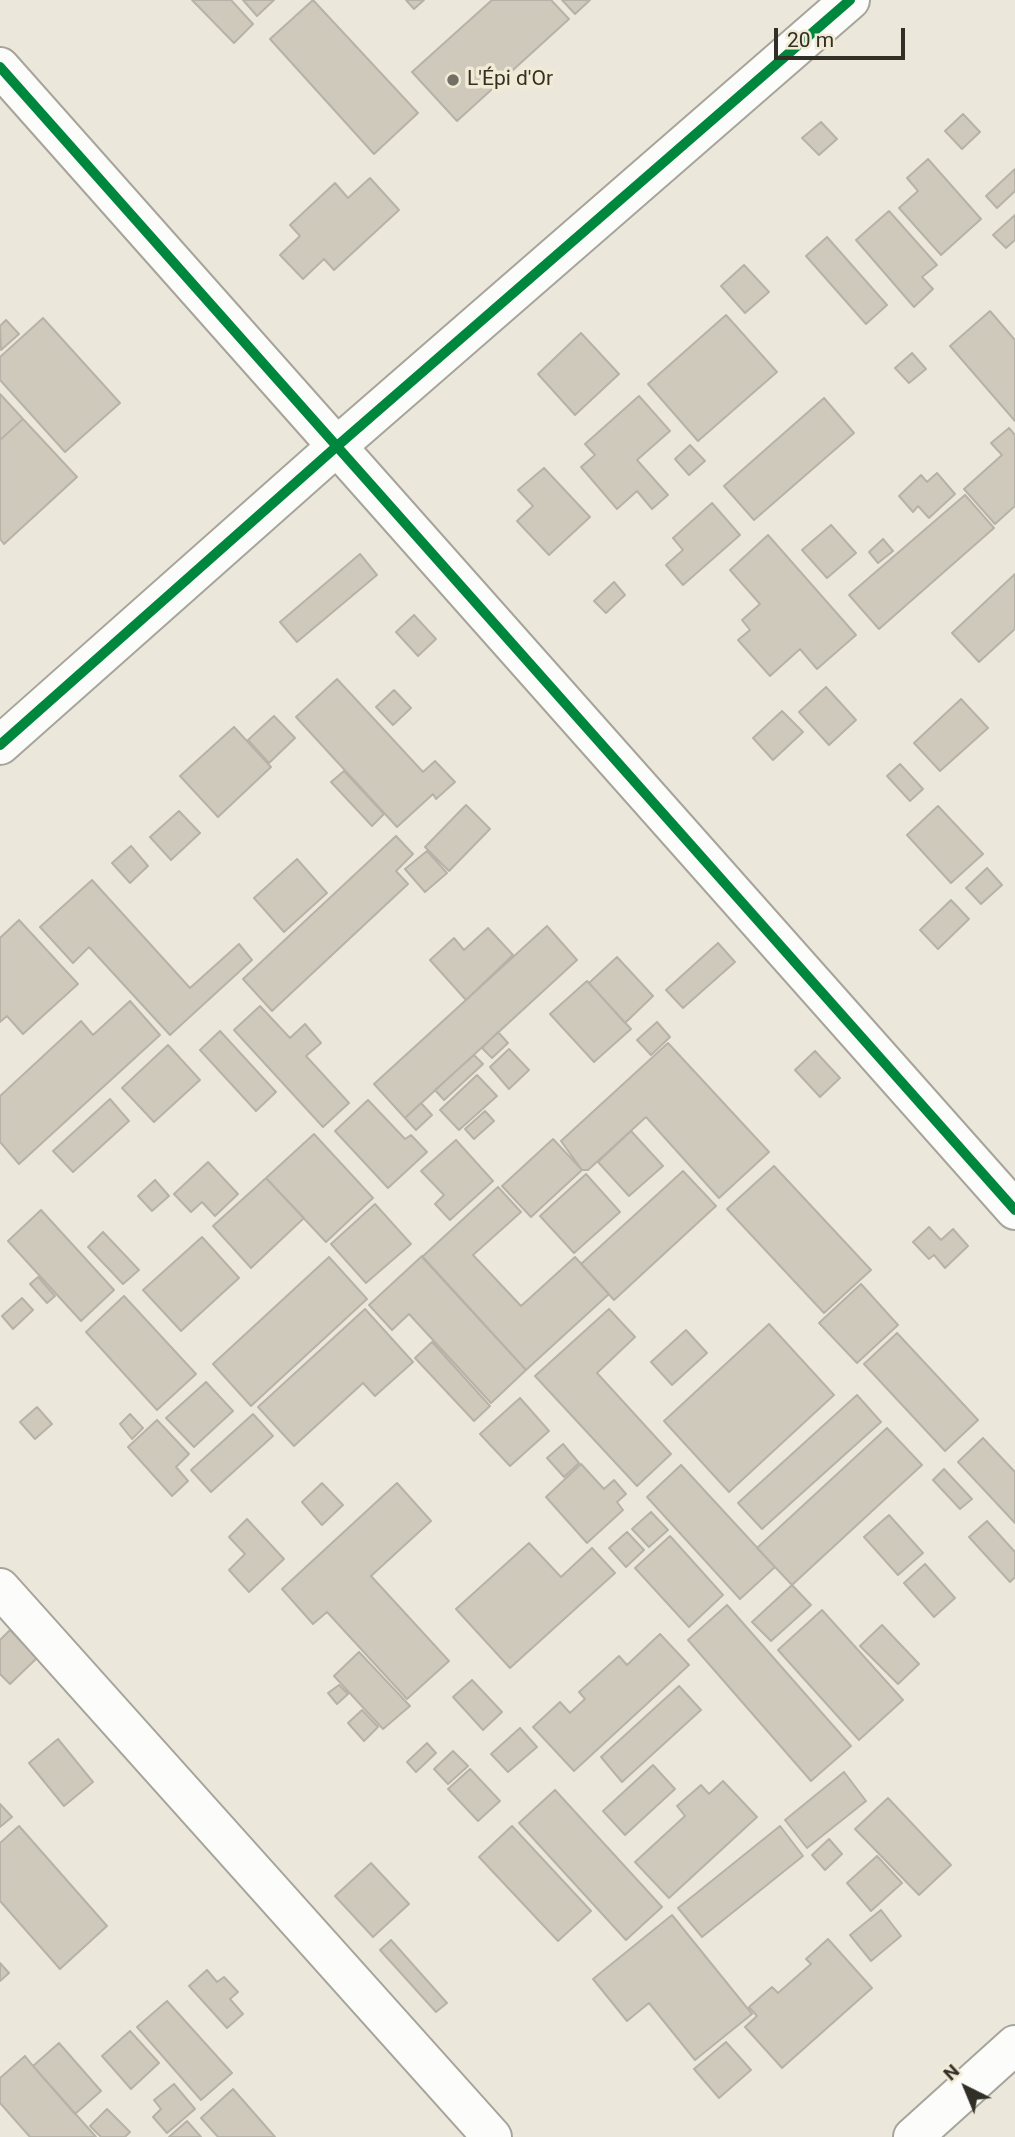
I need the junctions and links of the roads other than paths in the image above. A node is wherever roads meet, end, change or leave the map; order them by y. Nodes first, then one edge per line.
1 (850, 0) edge
2 (0, 67) edge
3 (336, 447) junction
4 (0, 745) edge
5 (1015, 1210) edge
6 (0, 1588) edge
7 (1015, 2045) edge
8 (492, 2137) edge
9 (913, 2137) edge

1 - 3 street
2 - 3 street
3 - 4 street
3 - 5 street
6 - 8 street
7 - 9 street

